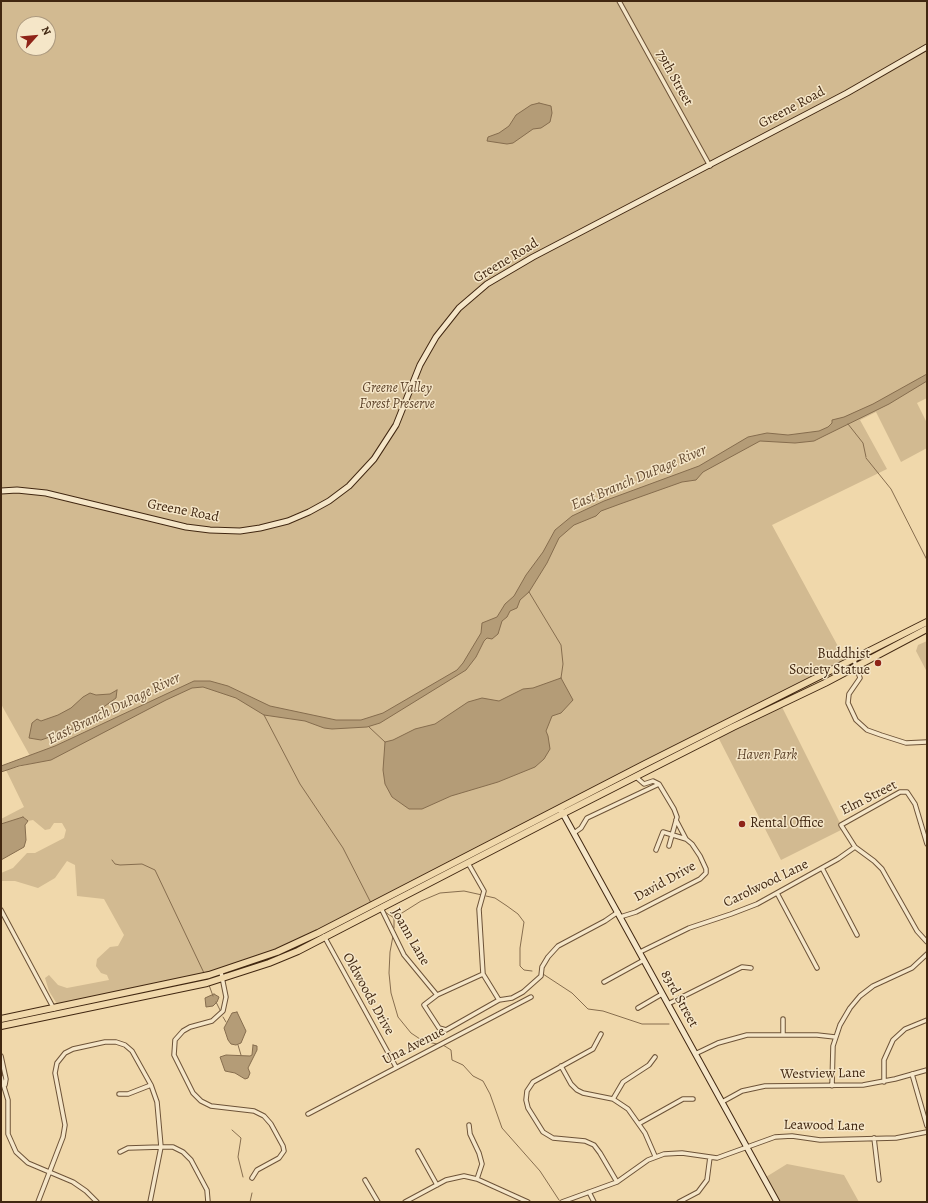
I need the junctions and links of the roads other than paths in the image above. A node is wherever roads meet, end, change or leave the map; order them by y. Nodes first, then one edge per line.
1 (619, 1) edge
2 (927, 47) edge
3 (710, 166) junction
4 (1, 491) edge
5 (927, 622) edge
6 (927, 629) edge
7 (855, 664) junction
8 (927, 742) edge
9 (636, 777) junction
10 (659, 784) junction
11 (562, 811) junction
12 (676, 820) junction
13 (574, 833) junction
14 (672, 835) junction
15 (686, 839) junction
16 (927, 844) edge
17 (669, 846) dead end
18 (855, 847) junction
19 (656, 850) dead end
20 (468, 864) junction
21 (822, 868) junction
22 (777, 893) junction
23 (381, 908) junction
24 (1, 910) edge
25 (619, 914) junction
26 (323, 935) junction
27 (857, 935) dead end
28 (927, 942) edge
29 (640, 952) junction
30 (927, 954) edge
31 (644, 960) junction
32 (751, 968) dead end
33 (817, 968) dead end
34 (483, 974) junction
35 (221, 975) junction
36 (604, 982) dead end
37 (662, 994) junction
38 (436, 995) junction
39 (531, 998) dead end
40 (499, 1000) junction
41 (668, 1004) junction
42 (638, 1008) dead end
43 (54, 1009) junction
44 (1, 1019) edge
45 (783, 1019) dead end
46 (927, 1020) edge
47 (1, 1026) edge
48 (601, 1034) dead end
49 (783, 1034) junction
50 (835, 1037) junction
51 (695, 1054) junction
52 (1, 1056) edge
53 (655, 1057) dead end
54 (561, 1066) junction
55 (396, 1067) junction
56 (927, 1070) edge
57 (912, 1074) junction
58 (1, 1077) edge
59 (884, 1082) junction
60 (151, 1085) junction
61 (3, 1086) edge
62 (832, 1086) junction
63 (119, 1094) dead end
64 (612, 1099) junction
65 (693, 1099) dead end
66 (722, 1102) junction
67 (308, 1114) dead end
68 (640, 1123) junction
69 (469, 1125) dead end
70 (927, 1126) edge
71 (927, 1132) edge
72 (874, 1138) junction
73 (161, 1147) junction
74 (747, 1148) junction
75 (418, 1150) dead end
76 (120, 1152) dead end
77 (655, 1156) junction
78 (710, 1157) junction
79 (49, 1172) junction
80 (252, 1178) dead end
81 (477, 1179) junction
82 (365, 1180) dead end
83 (879, 1180) dead end
84 (617, 1182) junction
85 (437, 1185) junction
86 (589, 1192) junction
87 (516, 1198) junction
88 (38, 1202) edge
89 (97, 1202) edge
90 (150, 1202) edge
91 (208, 1202) edge
92 (378, 1202) edge
93 (405, 1202) edge
94 (514, 1202) edge
95 (528, 1202) edge
96 (562, 1202) edge
97 (594, 1202) edge
98 (679, 1202) edge
99 (777, 1202) edge

1 - 3 street, 79th Street
2 - 3 street, Greene Road
3 - 4 street, Greene Road
5 - 7 main road
6 - 7 main road
7 - 8 street
7 - 9 main road
7 - 11 main road
9 - 10 street
9 - 11 main road
10 - 12 street, David Drive
10 - 13 street
11 - 13 street, 83rd Street
11 - 20 main road
11 - 26 main road
12 - 14 street, David Drive
12 - 15 street, David Drive
13 - 25 street, 83rd Street
14 - 15 street, David Drive
14 - 17 street, David Drive
14 - 19 street
15 - 25 street, David Drive
16 - 18 street, Elm Street
18 - 21 street, Carolwood Lane
18 - 28 street
20 - 23 main road
20 - 34 street
21 - 22 street, Carolwood Lane
21 - 27 street
22 - 29 street, Carolwood Lane
22 - 33 street
23 - 26 main road
23 - 38 street, Joann Lane
24 - 43 street
25 - 29 street, 83rd Street
25 - 40 street, David Drive
26 - 35 main road
26 - 55 street, Oldwoods Drive
29 - 31 street, 83rd Street
30 - 50 street
31 - 36 street
31 - 37 street, 83rd Street
32 - 41 street
34 - 38 street
34 - 40 street
35 - 43 main road
35 - 47 main road
35 - 80 street
37 - 41 street, 83rd Street
37 - 42 street
38 - 40 street, David Drive
39 - 55 street, Una Avenue
41 - 51 street, 83rd Street
43 - 44 main road
45 - 49 street
46 - 59 street
48 - 54 street
49 - 50 street
49 - 51 street
50 - 62 street
51 - 66 street, 83rd Street
52 - 61 street
53 - 64 street
54 - 64 street
54 - 84 street
55 - 67 street, Una Avenue
56 - 57 street, Westview Lane
57 - 59 street, Westview Lane
57 - 70 street
58 - 61 street
59 - 62 street, Westview Lane
60 - 63 street
60 - 73 street
60 - 79 street
61 - 79 street
62 - 66 street, Westview Lane
64 - 68 street
65 - 68 street
66 - 74 street, 83rd Street
68 - 77 street
69 - 81 street
71 - 72 street, Leawood Lane
72 - 74 street, Leawood Lane
72 - 83 street
73 - 76 street
73 - 90 street
73 - 91 street
74 - 78 street, Leawood Lane
74 - 99 street, 83rd Street
75 - 85 street
77 - 78 street, Leawood Lane
77 - 84 street
78 - 98 street
79 - 88 street
79 - 89 street
81 - 85 street
81 - 87 street
82 - 92 street
84 - 86 street
85 - 93 street
86 - 96 street
86 - 97 street
87 - 94 street
87 - 95 street

